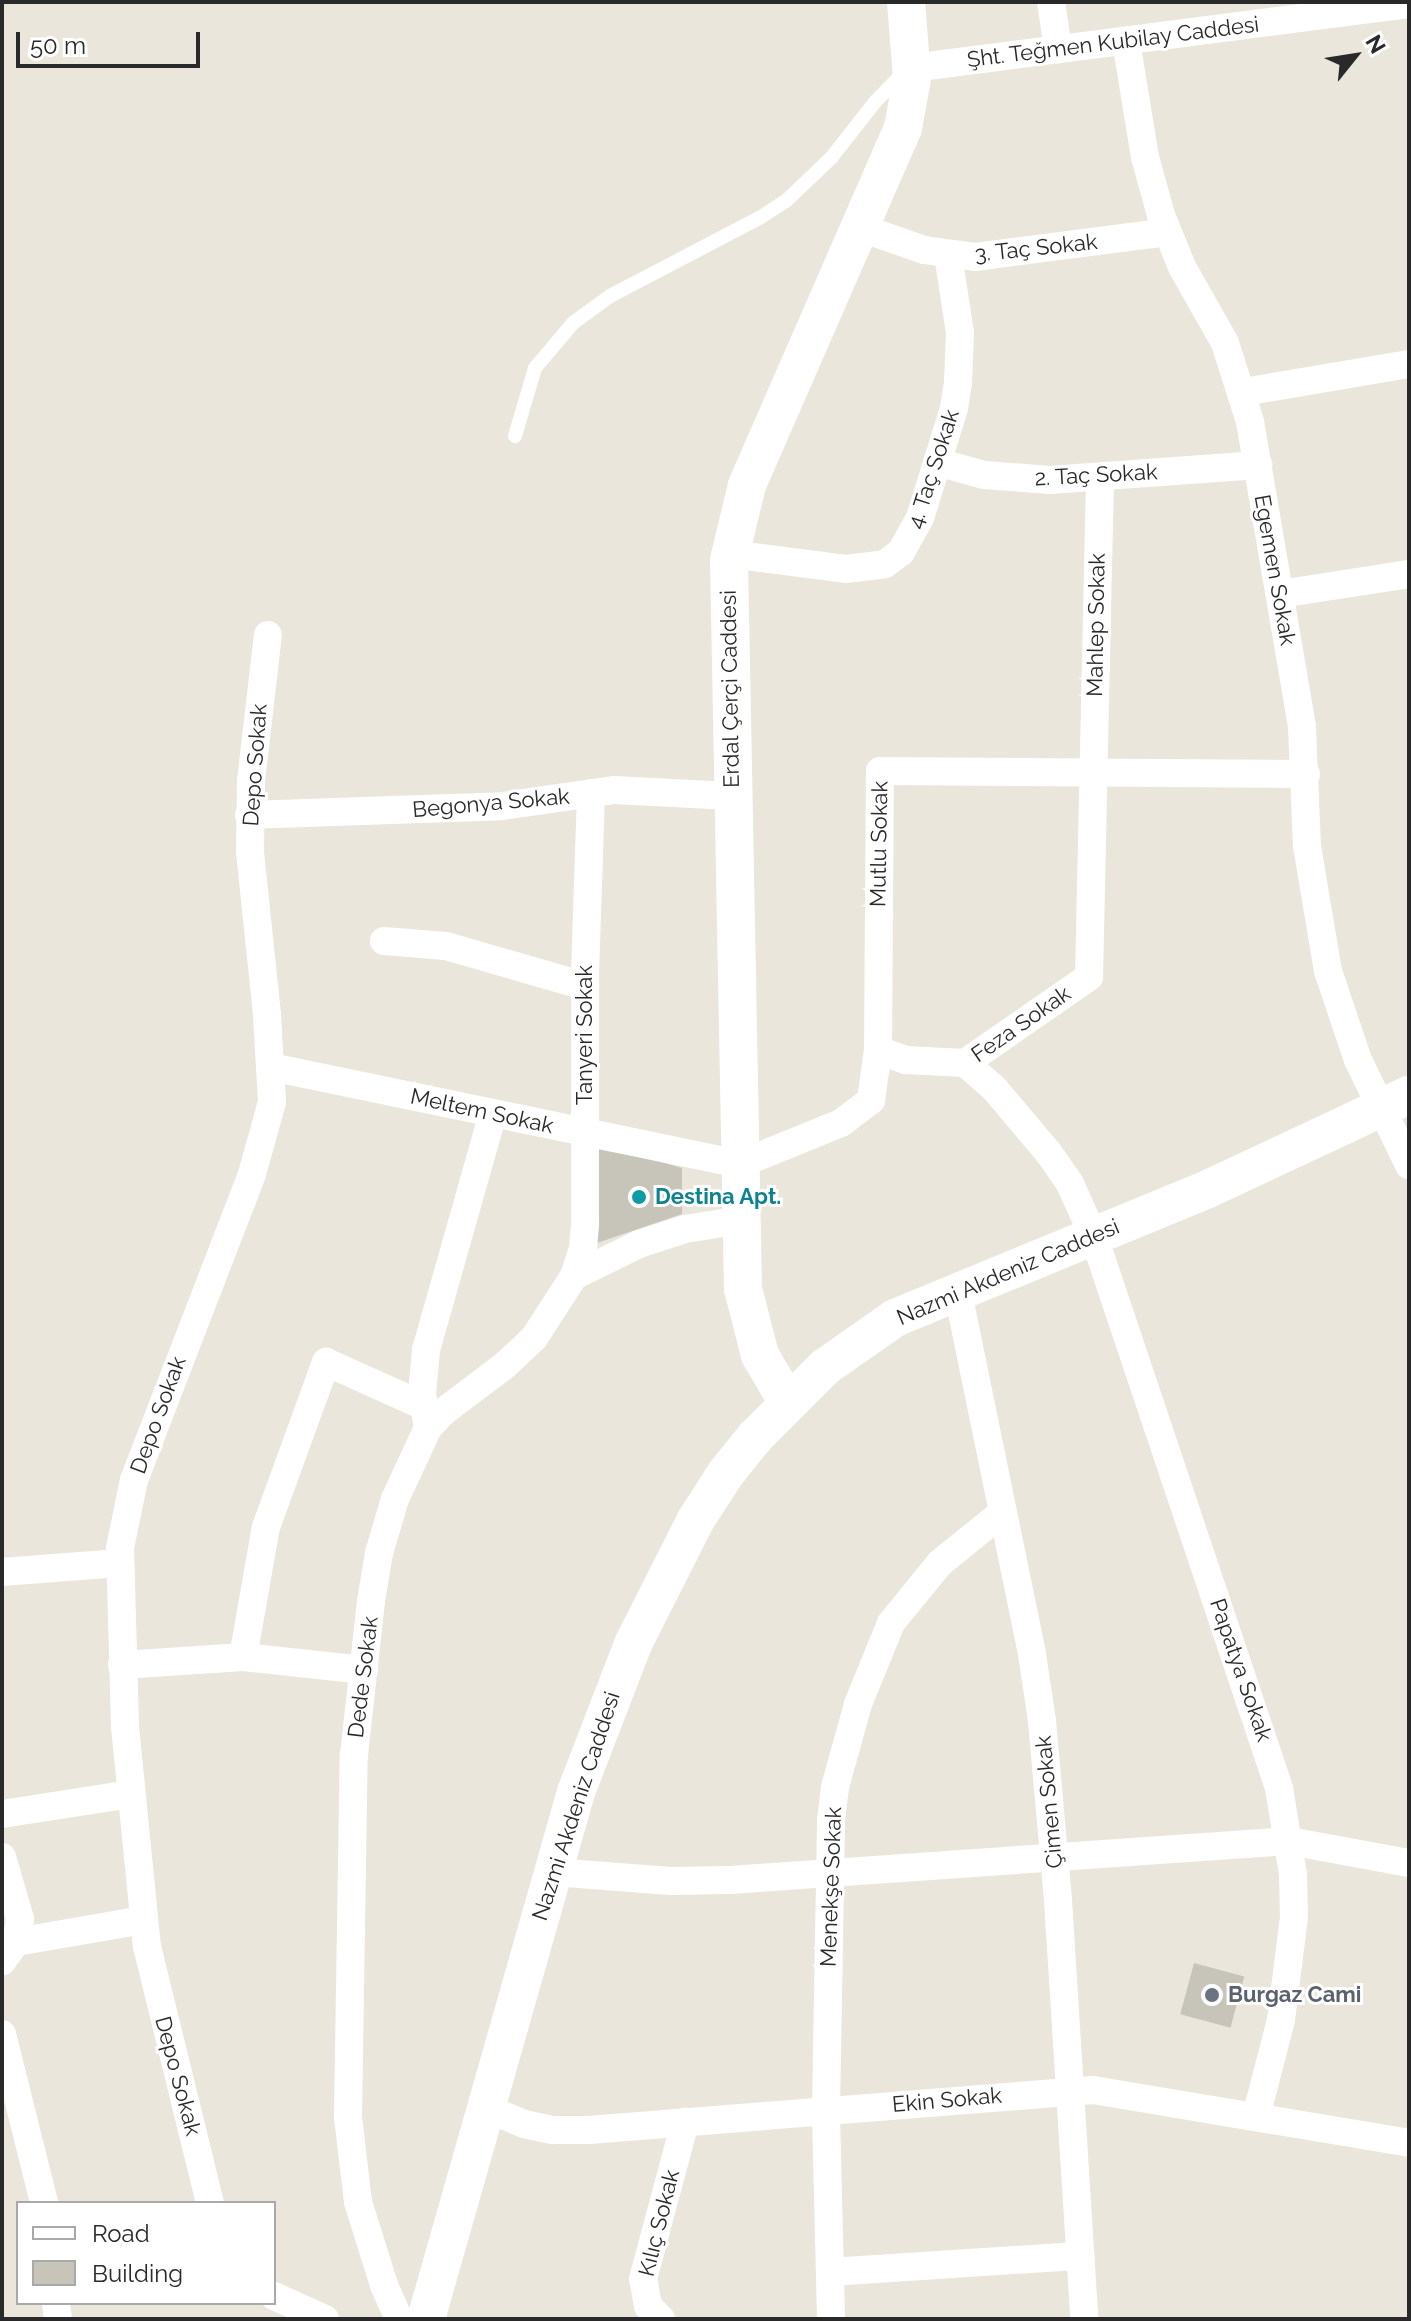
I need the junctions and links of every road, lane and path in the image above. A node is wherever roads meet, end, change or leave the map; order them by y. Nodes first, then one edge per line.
1 (906, 2) edge
2 (1051, 2) edge
3 (1409, 4) edge
4 (1126, 41) junction
5 (1058, 49) junction
6 (912, 68) junction
7 (861, 228) junction
8 (1167, 232) junction
9 (948, 255) junction
10 (1409, 364) edge
11 (1243, 392) junction
12 (515, 436) dead end
13 (937, 462) junction
14 (1258, 465) junction
15 (1100, 477) junction
16 (731, 554) junction
17 (1409, 574) edge
18 (1280, 594) junction
19 (268, 635) dead end
20 (1093, 772) junction
21 (1306, 774) junction
22 (591, 793) junction
23 (732, 796) junction
24 (249, 815) junction
25 (384, 941) dead end
26 (585, 986) junction
27 (878, 1050) junction
28 (965, 1063) junction
29 (271, 1067) junction
30 (1396, 1102) edge
31 (493, 1113) junction
32 (585, 1132) junction
33 (740, 1164) junction
34 (1409, 1165) edge
35 (742, 1220) junction
36 (1094, 1237) junction
37 (574, 1276) junction
38 (958, 1293) junction
39 (788, 1403) junction
40 (426, 1417) junction
41 (1003, 1512) junction
42 (120, 1563) junction
43 (2, 1572) edge
44 (243, 1657) junction
45 (122, 1665) junction
46 (364, 1670) junction
47 (131, 1794) junction
48 (2, 1814) edge
49 (1289, 1841) junction
50 (2, 1857) edge
51 (1055, 1859) junction
52 (1409, 1863) edge
53 (553, 1872) junction
54 (830, 1873) junction
55 (144, 1920) junction
56 (9, 1952) edge
57 (2, 2034) edge
58 (1071, 2089) junction
59 (486, 2108) junction
60 (826, 2110) junction
61 (1256, 2117) junction
62 (685, 2122) junction
63 (1409, 2143) edge
64 (44, 2201) edge
65 (209, 2201) edge
66 (1080, 2256) junction
67 (830, 2272) junction
68 (276, 2297) edge
69 (325, 2319) edge
70 (399, 2319) edge
71 (426, 2319) edge
72 (661, 2319) edge
73 (831, 2319) edge
74 (1084, 2319) edge

1 - 6 street, Erdal Çerçi Caddesi
2 - 5 street
3 - 4 street, Şht. Teğmen Kubilay Caddesi
4 - 5 street, Şht. Teğmen Kubilay Caddesi
4 - 8 street, Egemen Sokak
5 - 6 street, Şht. Teğmen Kubilay Caddesi
6 - 7 street, Erdal Çerçi Caddesi
6 - 12 lane
7 - 9 street, 3. Taç Sokak
7 - 16 street, Erdal Çerçi Caddesi
8 - 9 street, 3. Taç Sokak
8 - 11 street, Egemen Sokak
9 - 13 street, 4. Taç Sokak
10 - 11 street
11 - 14 street, Egemen Sokak
13 - 15 street, 2. Taç Sokak
13 - 16 street, 4. Taç Sokak
14 - 15 street, 2. Taç Sokak
14 - 18 street, Egemen Sokak
15 - 20 street, Mahlep Sokak
16 - 23 street, Erdal Çerçi Caddesi
17 - 18 street
18 - 21 street, Egemen Sokak
19 - 24 street, Depo Sokak
20 - 21 street, Mutlu Sokak
20 - 27 street, Mutlu Sokak
20 - 28 street, Feza Sokak
21 - 30 street, Egemen Sokak
22 - 23 street, Begonya Sokak
22 - 24 street, Begonya Sokak
22 - 26 street, Tanyeri Sokak
23 - 33 street, Erdal Çerçi Caddesi
24 - 29 street, Depo Sokak
25 - 26 street
26 - 32 street, Tanyeri Sokak
27 - 28 street
27 - 33 street, Mutlu Sokak
28 - 36 street, Feza Sokak
29 - 31 street, Meltem Sokak
29 - 42 street, Depo Sokak
30 - 34 street, Egemen Sokak
30 - 36 street, Nazmi Akdeniz Caddesi
31 - 32 street, Meltem Sokak
31 - 40 street
32 - 33 street, Meltem Sokak
32 - 37 street, Tanyeri Sokak
33 - 35 street, Erdal Çerçi Caddesi
35 - 37 street
35 - 39 street, Erdal Çerçi Caddesi
36 - 38 street, Nazmi Akdeniz Caddesi
36 - 49 street, Papatya Sokak
37 - 40 street, Dede Sokak
38 - 39 street, Nazmi Akdeniz Caddesi
38 - 41 street, Çimen Sokak
39 - 53 street, Nazmi Akdeniz Caddesi
40 - 44 street
40 - 46 street, Dede Sokak
41 - 51 street, Çimen Sokak
41 - 54 street, Menekşe Sokak
42 - 43 street
42 - 45 street, Depo Sokak
44 - 45 street
44 - 46 street
45 - 47 street, Depo Sokak
46 - 70 street, Dede Sokak
47 - 48 street
47 - 55 street, Depo Sokak
49 - 51 street
49 - 52 street
49 - 61 street, Papatya Sokak
50 - 56 street
51 - 54 street
51 - 58 street, Çimen Sokak
53 - 54 street
53 - 59 street, Nazmi Akdeniz Caddesi
54 - 60 street, Menekşe Sokak
55 - 56 street
55 - 65 street, Depo Sokak
57 - 64 street
58 - 60 street, Ekin Sokak
58 - 61 street, Ekin Sokak
58 - 66 street, Çimen Sokak
59 - 62 street, Ekin Sokak
59 - 71 street, Nazmi Akdeniz Caddesi
60 - 62 street, Ekin Sokak
60 - 67 street, Menekşe Sokak
61 - 63 street, Ekin Sokak
62 - 72 street, Kılıç Sokak
66 - 67 street
66 - 74 street, Çimen Sokak
67 - 73 street, Menekşe Sokak
68 - 69 street

